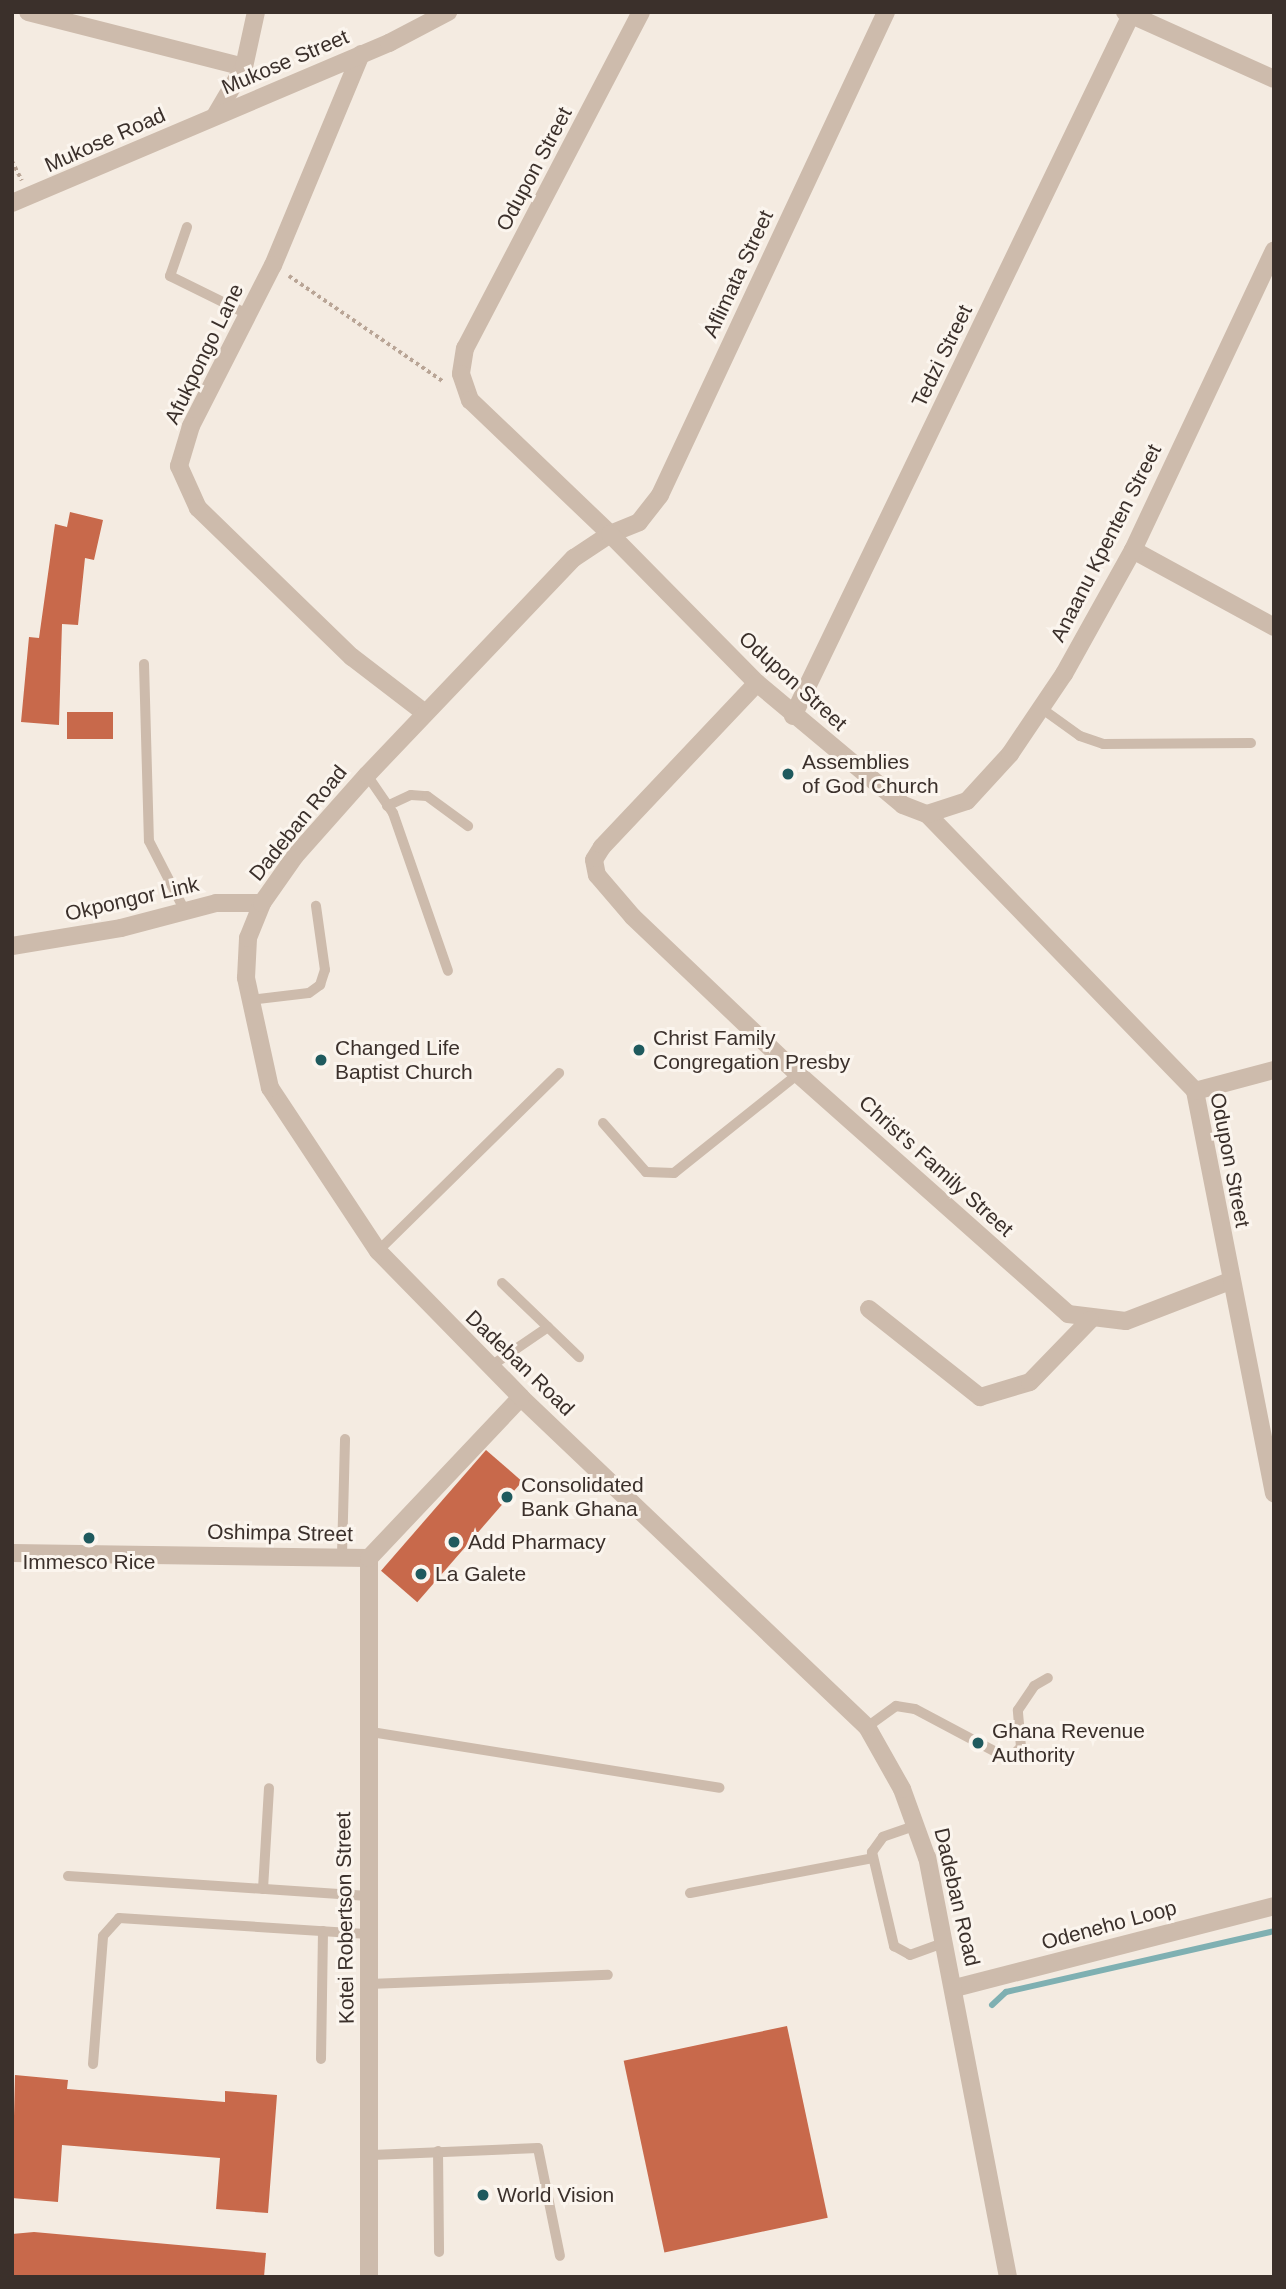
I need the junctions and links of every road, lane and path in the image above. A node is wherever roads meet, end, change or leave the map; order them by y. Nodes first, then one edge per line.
1 (28, 12) edge
2 (256, 12) edge
3 (448, 12) edge
4 (641, 12) edge
5 (886, 12) edge
6 (1128, 14) edge
7 (361, 54) junction
8 (244, 67) junction
9 (1274, 79) edge
10 (215, 116) junction
11 (12, 203) edge
12 (187, 227) dead end
13 (1274, 250) edge
14 (272, 265) junction
15 (247, 314) junction
16 (470, 400) junction
17 (610, 534) junction
18 (1133, 550) junction
19 (1274, 627) edge
20 (144, 664) dead end
21 (757, 683) junction
22 (1041, 708) junction
23 (425, 713) junction
24 (793, 716) junction
25 (1251, 743) dead end
26 (366, 775) junction
27 (387, 806) junction
28 (927, 814) junction
29 (468, 826) dead end
30 (262, 903) junction
31 (316, 906) dead end
32 (184, 909) junction
33 (12, 946) edge
34 (448, 971) dead end
35 (250, 1000) junction
36 (1274, 1070) edge
37 (559, 1073) dead end
38 (798, 1074) junction
39 (1195, 1091) junction
40 (603, 1123) dead end
41 (378, 1251) junction
42 (1230, 1281) junction
43 (502, 1283) dead end
44 (869, 1309) dead end
45 (1090, 1320) junction
46 (548, 1327) junction
47 (579, 1357) dead end
48 (491, 1366) junction
49 (521, 1397) junction
50 (345, 1439) dead end
51 (1274, 1493) edge
52 (12, 1553) edge
53 (342, 1555) junction
54 (369, 1558) junction
55 (1048, 1678) dead end
56 (867, 1727) junction
57 (365, 1731) junction
58 (269, 1788) dead end
59 (719, 1788) dead end
60 (917, 1825) junction
61 (873, 1858) junction
62 (68, 1876) dead end
63 (263, 1889) junction
64 (690, 1893) dead end
65 (368, 1896) junction
66 (1274, 1906) edge
67 (323, 1931) junction
68 (368, 1934) junction
69 (941, 1944) junction
70 (608, 1975) dead end
71 (369, 1984) junction
72 (955, 1989) junction
73 (321, 2059) dead end
74 (93, 2064) dead end
75 (438, 2151) junction
76 (372, 2155) junction
77 (439, 2252) dead end
78 (560, 2256) dead end
79 (369, 2277) edge
80 (1009, 2277) edge

1 - 8 street
2 - 8 street
3 - 7 street, Mukose Street
4 - 16 street, Odupon Street
5 - 17 street, Aflimata Street
6 - 9 street
6 - 24 street, Tedzi Street
7 - 10 street, Mukose Street
7 - 14 street, Afukpongo Lane
8 - 10 street
10 - 11 street, Mukose Road
12 - 15 lane
13 - 18 street, Anaanu Kpenten Street
14 - 15 street, Afukpongo Lane
14 - 16 path
15 - 23 street, Afukpongo Lane
16 - 17 street, Odupon Street
17 - 21 street, Odupon Street
17 - 23 street, Dadeban Road
18 - 19 street
18 - 22 street, Anaanu Kpenten Street
20 - 32 lane
21 - 24 street, Odupon Street
21 - 38 street, Christ's Family Street
22 - 25 lane
22 - 28 street, Anaanu Kpenten Street
23 - 26 street, Dadeban Road
24 - 28 street, Odupon Street
26 - 27 lane
26 - 30 street, Dadeban Road
27 - 29 lane
27 - 34 lane
28 - 39 street, Odupon Street
30 - 32 street, Okpongor Link
30 - 35 street, Dadeban Road
31 - 35 lane
32 - 33 street, Okpongor Link
35 - 41 street, Dadeban Road
36 - 39 street
37 - 41 lane
38 - 40 lane
38 - 45 street, Christ's Family Street
39 - 42 street, Odupon Street
41 - 48 street, Dadeban Road
42 - 45 street, Christ's Family Street
42 - 51 street, Odupon Street
43 - 46 lane
44 - 45 street
46 - 47 lane
46 - 48 lane
48 - 49 street, Dadeban Road
49 - 54 street, Oshimpa Street
49 - 56 street, Dadeban Road
50 - 53 lane
52 - 53 street, Oshimpa Street
53 - 54 street, Oshimpa Street
54 - 57 street, Kotei Robertson Street
55 - 56 lane
56 - 60 street, Dadeban Road
57 - 59 lane
57 - 65 street, Kotei Robertson Street
58 - 63 lane
60 - 61 lane
60 - 69 street, Dadeban Road
61 - 64 lane
61 - 69 lane
62 - 63 lane
63 - 65 lane
65 - 68 street, Kotei Robertson Street
66 - 72 street, Odeneho Loop
67 - 68 lane
67 - 73 lane
67 - 74 lane
68 - 71 street, Kotei Robertson Street
69 - 72 street, Dadeban Road
70 - 71 lane
71 - 76 street, Kotei Robertson Street
72 - 80 street, Dadeban Road
75 - 76 lane
75 - 77 lane
75 - 78 lane
76 - 79 street, Kotei Robertson Street

